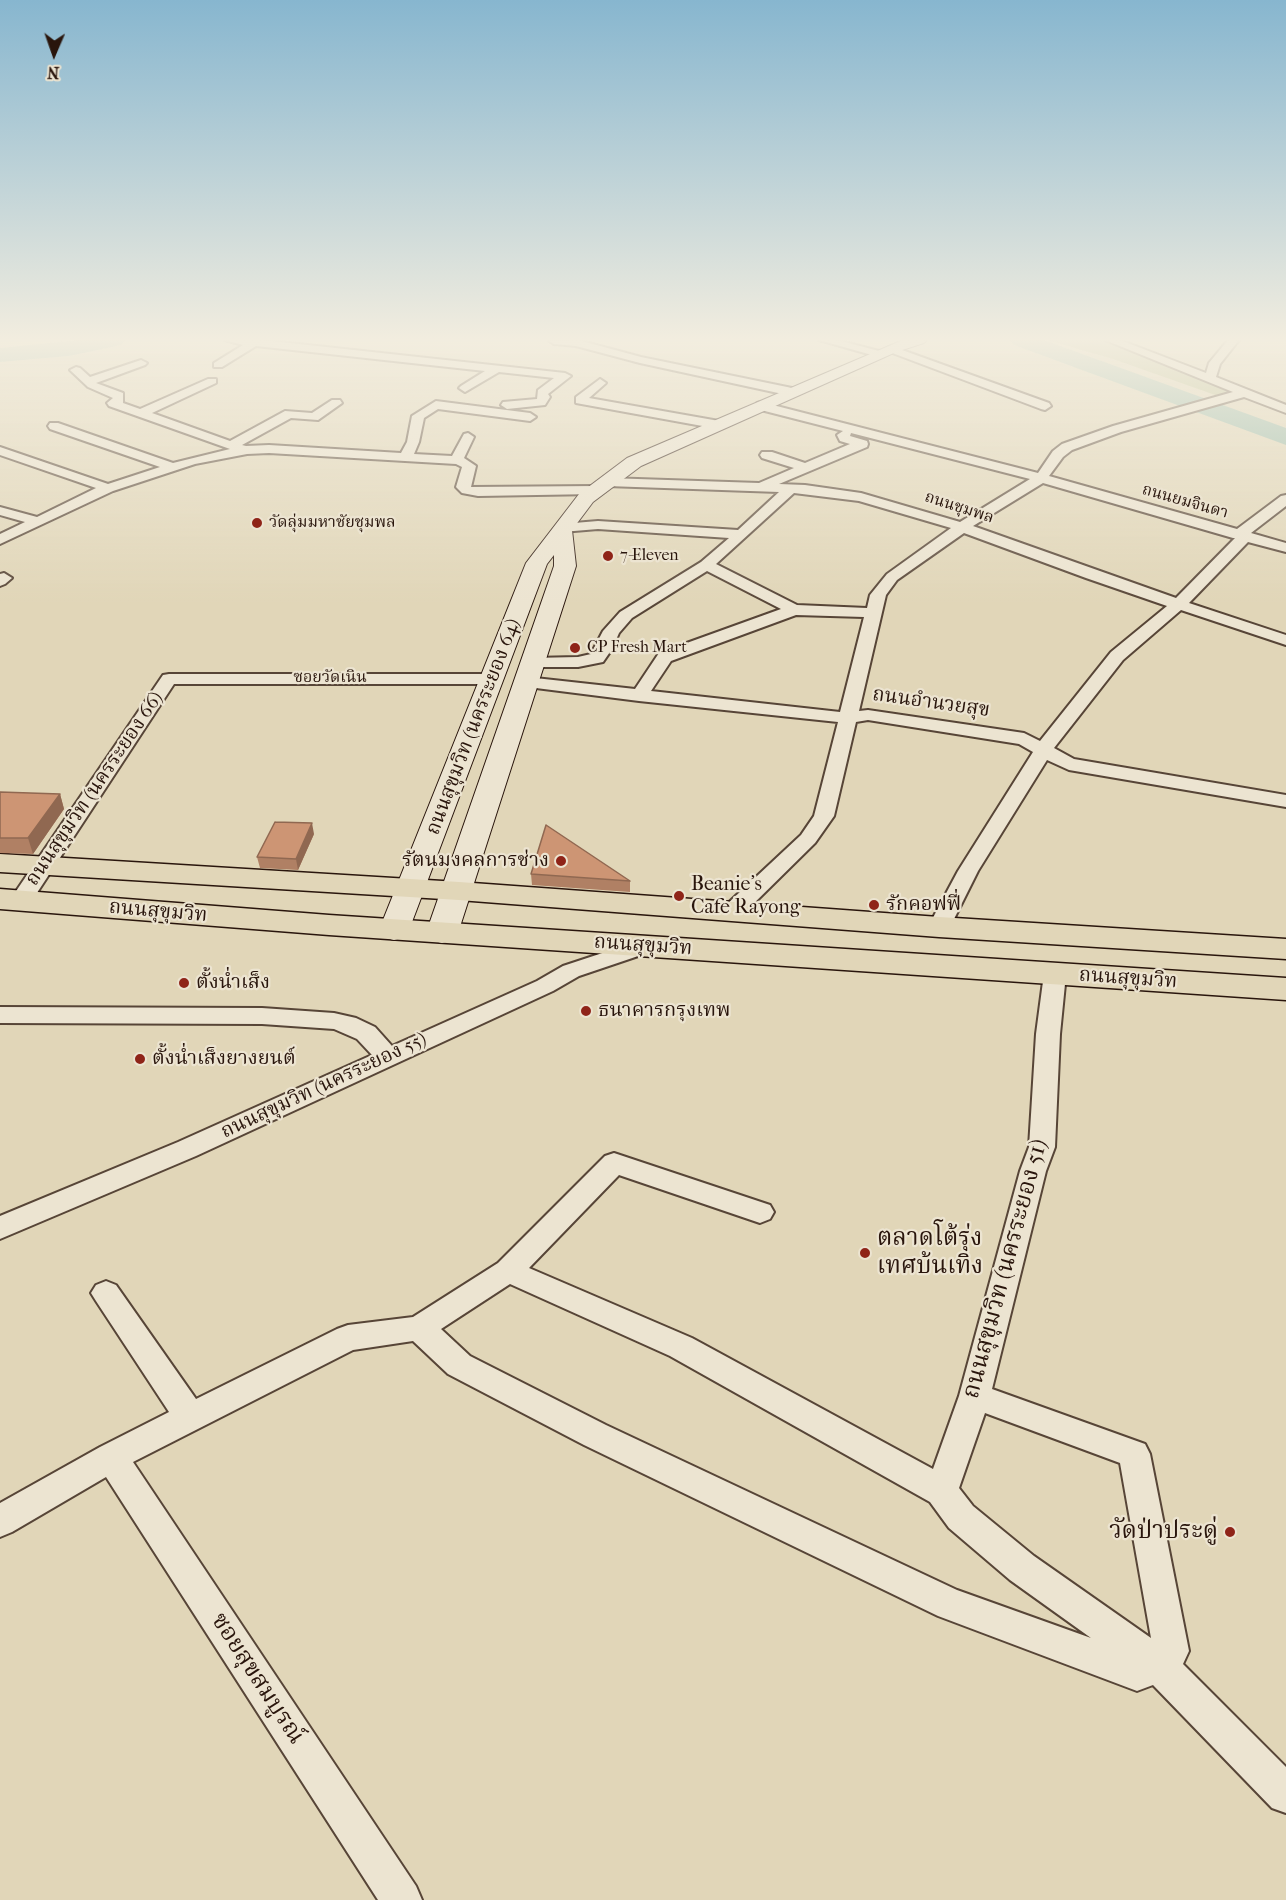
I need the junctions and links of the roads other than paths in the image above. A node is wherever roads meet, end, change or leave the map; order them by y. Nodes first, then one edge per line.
1 (62, 429) edge
2 (186, 429) edge
3 (262, 429) edge
4 (416, 429) edge
5 (711, 429) edge
6 (850, 429) edge
7 (1119, 429) edge
8 (855, 430) junction
9 (468, 437) dead end
10 (232, 445) junction
11 (247, 450) junction
12 (0, 451) edge
13 (767, 455) dead end
14 (405, 458) junction
15 (456, 460) junction
16 (173, 467) junction
17 (804, 467) junction
18 (1041, 478) junction
19 (601, 486) junction
20 (762, 487) junction
21 (108, 488) junction
22 (790, 488) junction
23 (1286, 499) edge
24 (0, 511) edge
25 (36, 521) junction
26 (962, 527) junction
27 (562, 528) junction
28 (742, 535) junction
29 (1242, 535) junction
30 (0, 540) edge
31 (1286, 548) edge
32 (706, 565) junction
33 (1178, 604) junction
34 (794, 610) junction
35 (873, 613) junction
36 (1286, 640) edge
37 (529, 673) junction
38 (169, 678) joint
39 (492, 679) junction
40 (639, 696) junction
41 (848, 718) junction
42 (1044, 751) junction
43 (1286, 801) edge
44 (0, 863) edge
45 (44, 866) junction
46 (410, 889) junction
47 (456, 891) junction
48 (10, 900) edge
49 (734, 910) junction
50 (939, 927) junction
51 (394, 930) junction
52 (442, 933) junction
53 (1050, 934) junction
54 (648, 945) junction
55 (1286, 949) edge
56 (1055, 975) junction
57 (1286, 990) edge
58 (0, 1015) edge
59 (388, 1056) junction
60 (760, 1212) dead end
61 (0, 1228) edge
62 (508, 1271) junction
63 (106, 1293) dead end
64 (419, 1328) junction
65 (975, 1396) junction
66 (190, 1417) junction
67 (111, 1457) junction
68 (942, 1491) junction
69 (0, 1521) edge
70 (1159, 1665) junction
71 (1286, 1794) edge
72 (402, 1900) edge

1 - 16 street
2 - 10 street
3 - 10 street
4 - 14 street
5 - 19 street, ถนนสุขุมวิท (นครระยอง 64)
6 - 8 street, ถนนยมจินดา
7 - 18 street
8 - 17 street
8 - 18 street, ถนนยมจินดา
9 - 15 street
10 - 11 street
11 - 14 street
11 - 16 street
12 - 21 street
13 - 17 street
14 - 15 street
15 - 19 street, ถนนชุมพล
16 - 21 street
17 - 20 street
18 - 26 street
18 - 29 street, ถนนยมจินดา
19 - 20 street, ถนนชุมพล
19 - 27 street, ถนนสุขุมวิท (นครระยอง 64)
20 - 22 street, ถนนชุมพล
21 - 25 street
22 - 26 street, ถนนชุมพล
22 - 28 street
23 - 29 street
24 - 25 street
25 - 30 street
26 - 33 street, ถนนชุมพล
26 - 35 street
27 - 28 street
27 - 37 street, ถนนสุขุมวิท (นครระยอง 64)
27 - 39 street, ถนนสุขุมวิท (นครระยอง 64)
28 - 32 street
29 - 31 street, ถนนยมจินดา
29 - 33 street
32 - 34 street
32 - 37 street
33 - 36 street, ถนนชุมพล
33 - 42 street
34 - 35 street
34 - 40 street
35 - 41 street
37 - 40 street, ถนนอำนวยสุข
37 - 47 street, ถนนสุขุมวิท (นครระยอง 64)
38 - 39 street, ซอยวัดเนิน
38 - 45 street, ถนนสุขุมวิท (นครระยอง 66)
39 - 46 street, ถนนสุขุมวิท (นครระยอง 64)
40 - 41 street, ถนนอำนวยสุข
41 - 42 street, ถนนอำนวยสุข
41 - 49 street
42 - 43 street, ถนนอำนวยสุข
42 - 50 street
44 - 45 main road, ถนนสุขุมวิท
45 - 46 main road, ถนนสุขุมวิท
45 - 48 street, ถนนสุขุมวิท (นครระยอง 66)
46 - 47 main road, ถนนสุขุมวิท
46 - 51 street, ถนนสุขุมวิท (นครระยอง 64)
47 - 49 main road, ถนนสุขุมวิท
47 - 52 street, ถนนสุขุมวิท (นครระยอง 64)
48 - 51 main road, ถนนสุขุมวิท
49 - 50 main road, ถนนสุขุมวิท
50 - 53 main road, ถนนสุขุมวิท
51 - 52 main road, ถนนสุขุมวิท
52 - 54 main road, ถนนสุขุมวิท
53 - 55 main road, ถนนสุขุมวิท
53 - 56 main road, ถนนสุขุมวิท (นครระยอง 51)
54 - 56 main road, ถนนสุขุมวิท
54 - 59 street, ถนนสุขุมวิท (นครระยอง 55)
56 - 57 main road, ถนนสุขุมวิท
56 - 65 street, ถนนสุขุมวิท (นครระยอง 51)
58 - 59 street
59 - 61 street, ถนนสุขุมวิท (นครระยอง 55)
60 - 62 street
62 - 64 street
62 - 68 street
63 - 66 street
64 - 66 street
64 - 70 street
65 - 68 street, ถนนสุขุมวิท (นครระยอง 51)
65 - 70 street
66 - 67 street
67 - 69 street
67 - 72 street, ซอยสุขสมบูรณ์
68 - 70 street
70 - 71 street

